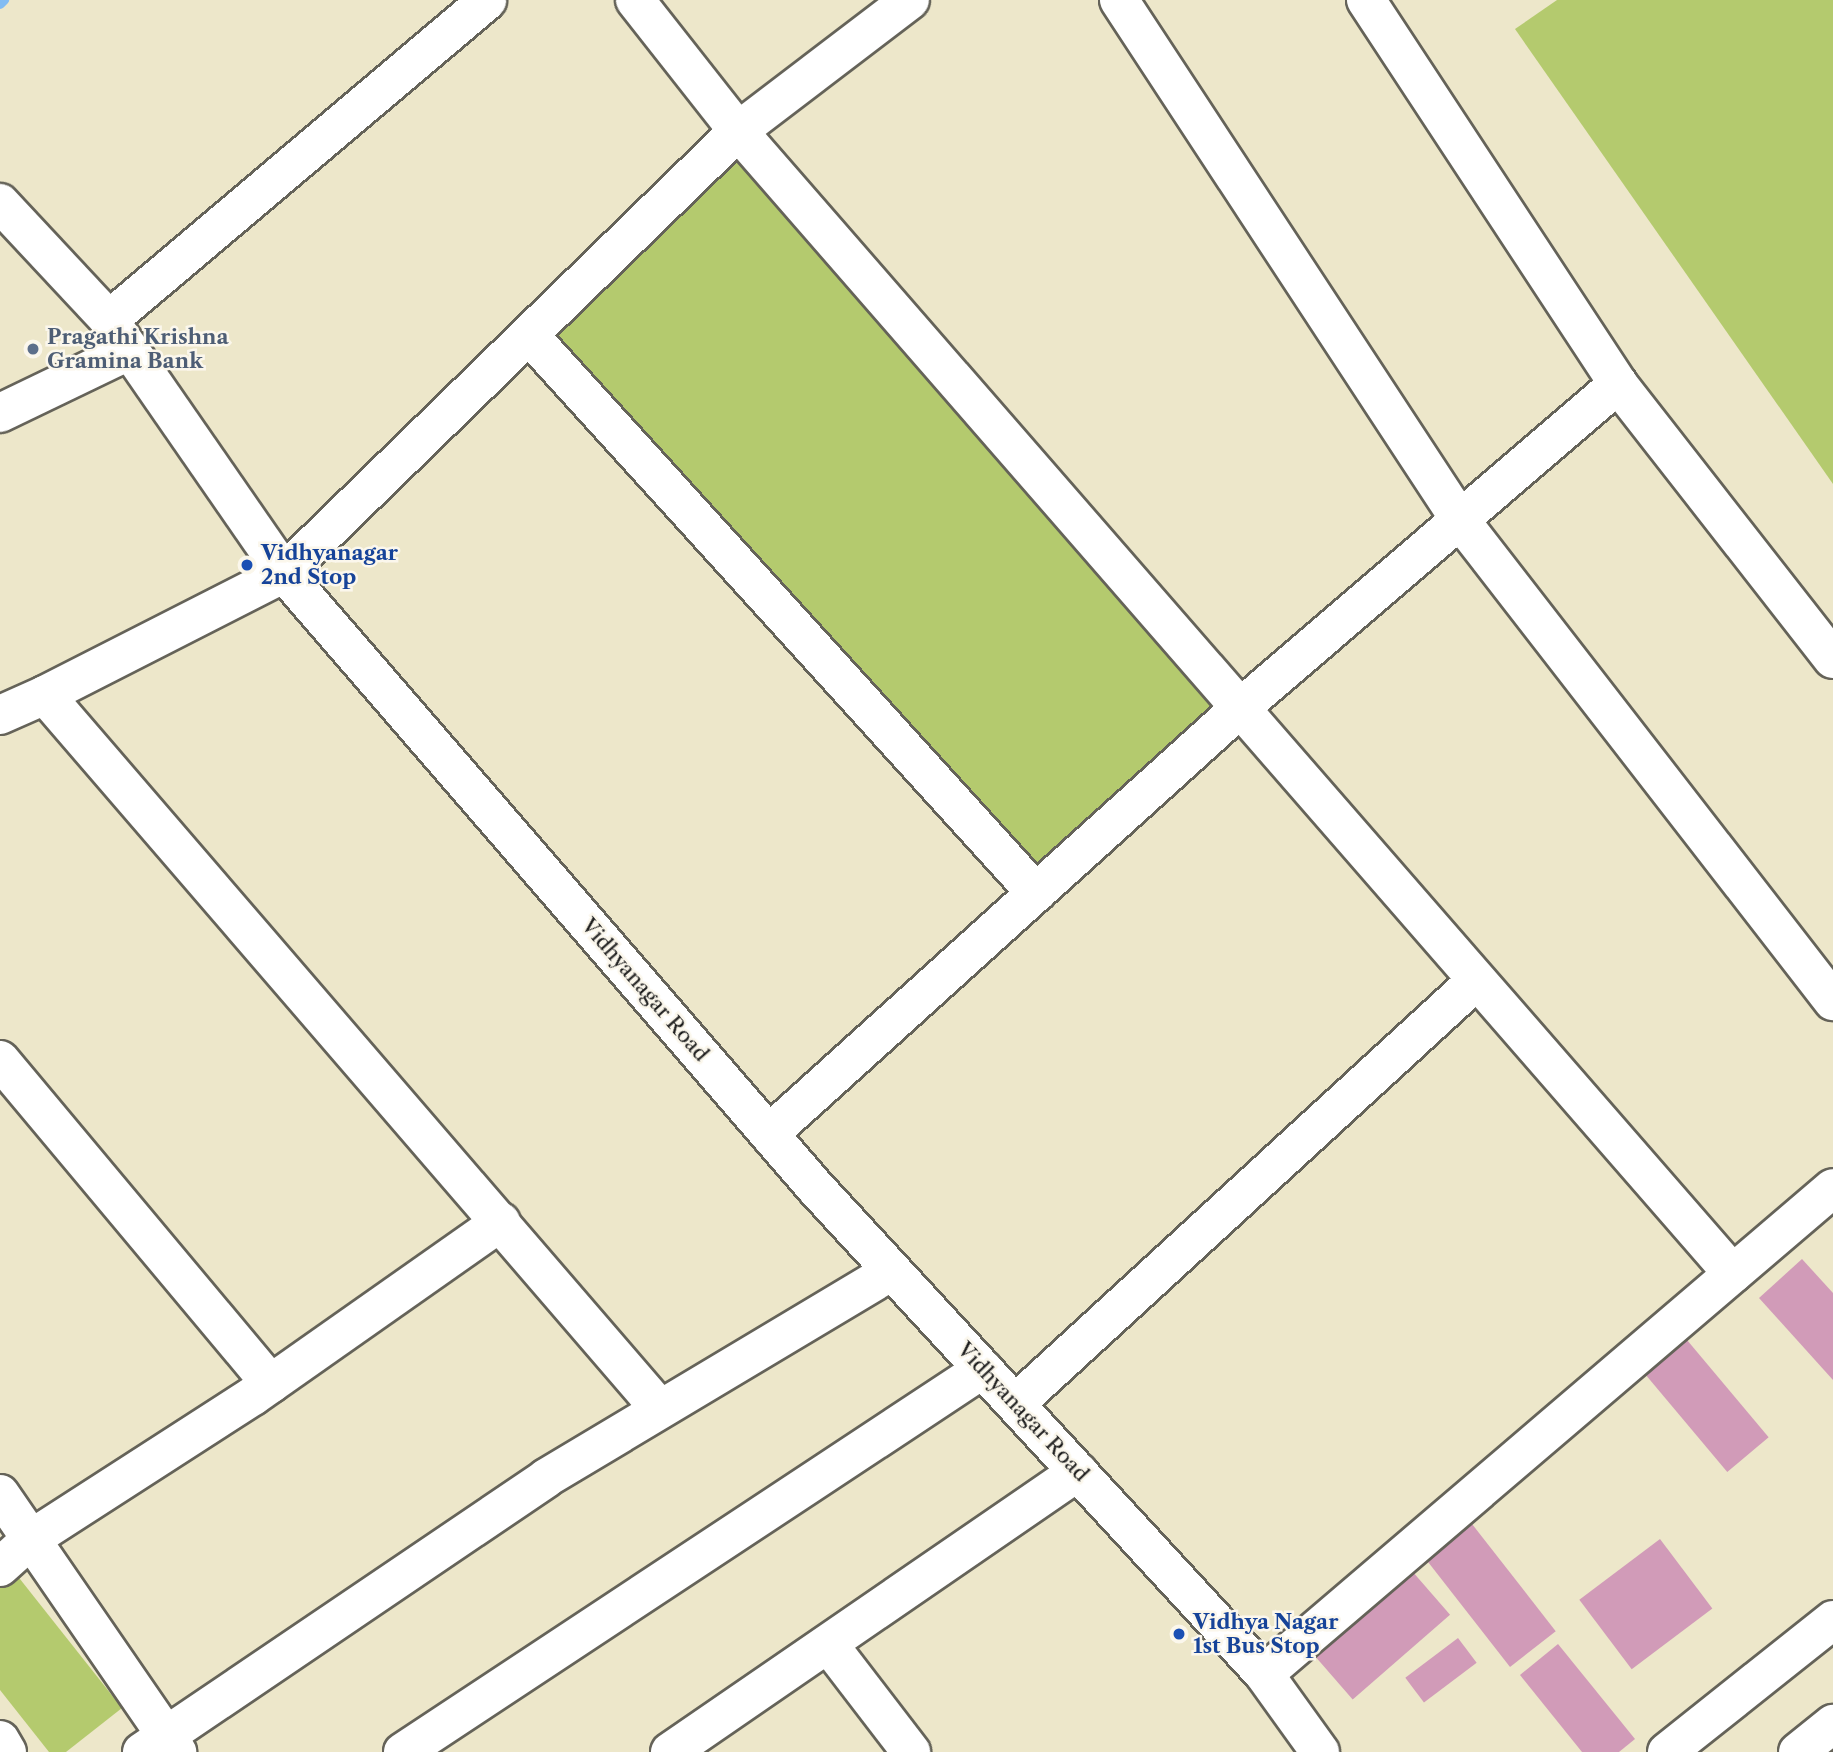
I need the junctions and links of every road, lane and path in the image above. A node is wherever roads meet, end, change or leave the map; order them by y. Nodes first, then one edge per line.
1 (487, 0) edge
2 (635, 0) edge
3 (910, 0) edge
4 (1119, 0) edge
5 (1366, 0) edge
6 (738, 131) junction
7 (0, 203) edge
8 (119, 335) junction
9 (529, 335) junction
10 (1618, 383) junction
11 (0, 413) edge
12 (1460, 520) junction
13 (284, 573) junction
14 (1833, 659) edge
15 (45, 695) junction
16 (1238, 710) junction
17 (0, 715) edge
18 (1036, 893) junction
19 (1476, 981) junction
20 (1833, 1001) edge
21 (0, 1060) edge
22 (769, 1134) junction
23 (1833, 1188) edge
24 (501, 1222) junction
25 (892, 1271) junction
26 (1733, 1274) junction
27 (983, 1369) junction
28 (271, 1384) junction
29 (1015, 1404) junction
30 (660, 1409) junction
31 (1078, 1472) junction
32 (0, 1494) edge
33 (31, 1539) junction
34 (0, 1567) edge
35 (1833, 1620) edge
36 (829, 1645) junction
37 (1265, 1674) junction
38 (1833, 1724) edge
39 (0, 1740) edge
40 (162, 1747) edge
41 (7, 1752) edge
42 (403, 1752) edge
43 (670, 1752) edge
44 (911, 1752) edge
45 (1320, 1752) edge
46 (1667, 1752) edge
47 (1798, 1752) edge

1 - 8 street
2 - 6 street
3 - 6 street
4 - 12 street
5 - 10 street
6 - 9 street
6 - 16 street
7 - 8 street, Vidhyanagar Road
8 - 11 street
8 - 13 street, Vidhyanagar Road
9 - 13 street
9 - 18 street
10 - 12 street
10 - 14 street
12 - 16 street
12 - 20 street
13 - 15 street
13 - 22 street, Vidhyanagar Road
15 - 17 street
15 - 24 street
16 - 18 street
16 - 19 street
18 - 22 street
19 - 26 street
19 - 29 street
21 - 28 street
22 - 25 street, Vidhyanagar Road
23 - 26 street
24 - 28 street
24 - 30 street
25 - 27 street, Vidhyanagar Road
25 - 30 street
26 - 37 street
27 - 29 street, Vidhyanagar Road
27 - 42 street
28 - 33 street
29 - 31 street, Vidhyanagar Road
30 - 40 street
31 - 36 street
31 - 37 street, Vidhyanagar Road
32 - 33 street
33 - 34 street
33 - 40 street
35 - 46 street
36 - 43 street
36 - 44 street
37 - 45 street, Vidhyanagar Road
38 - 47 street
39 - 41 street

